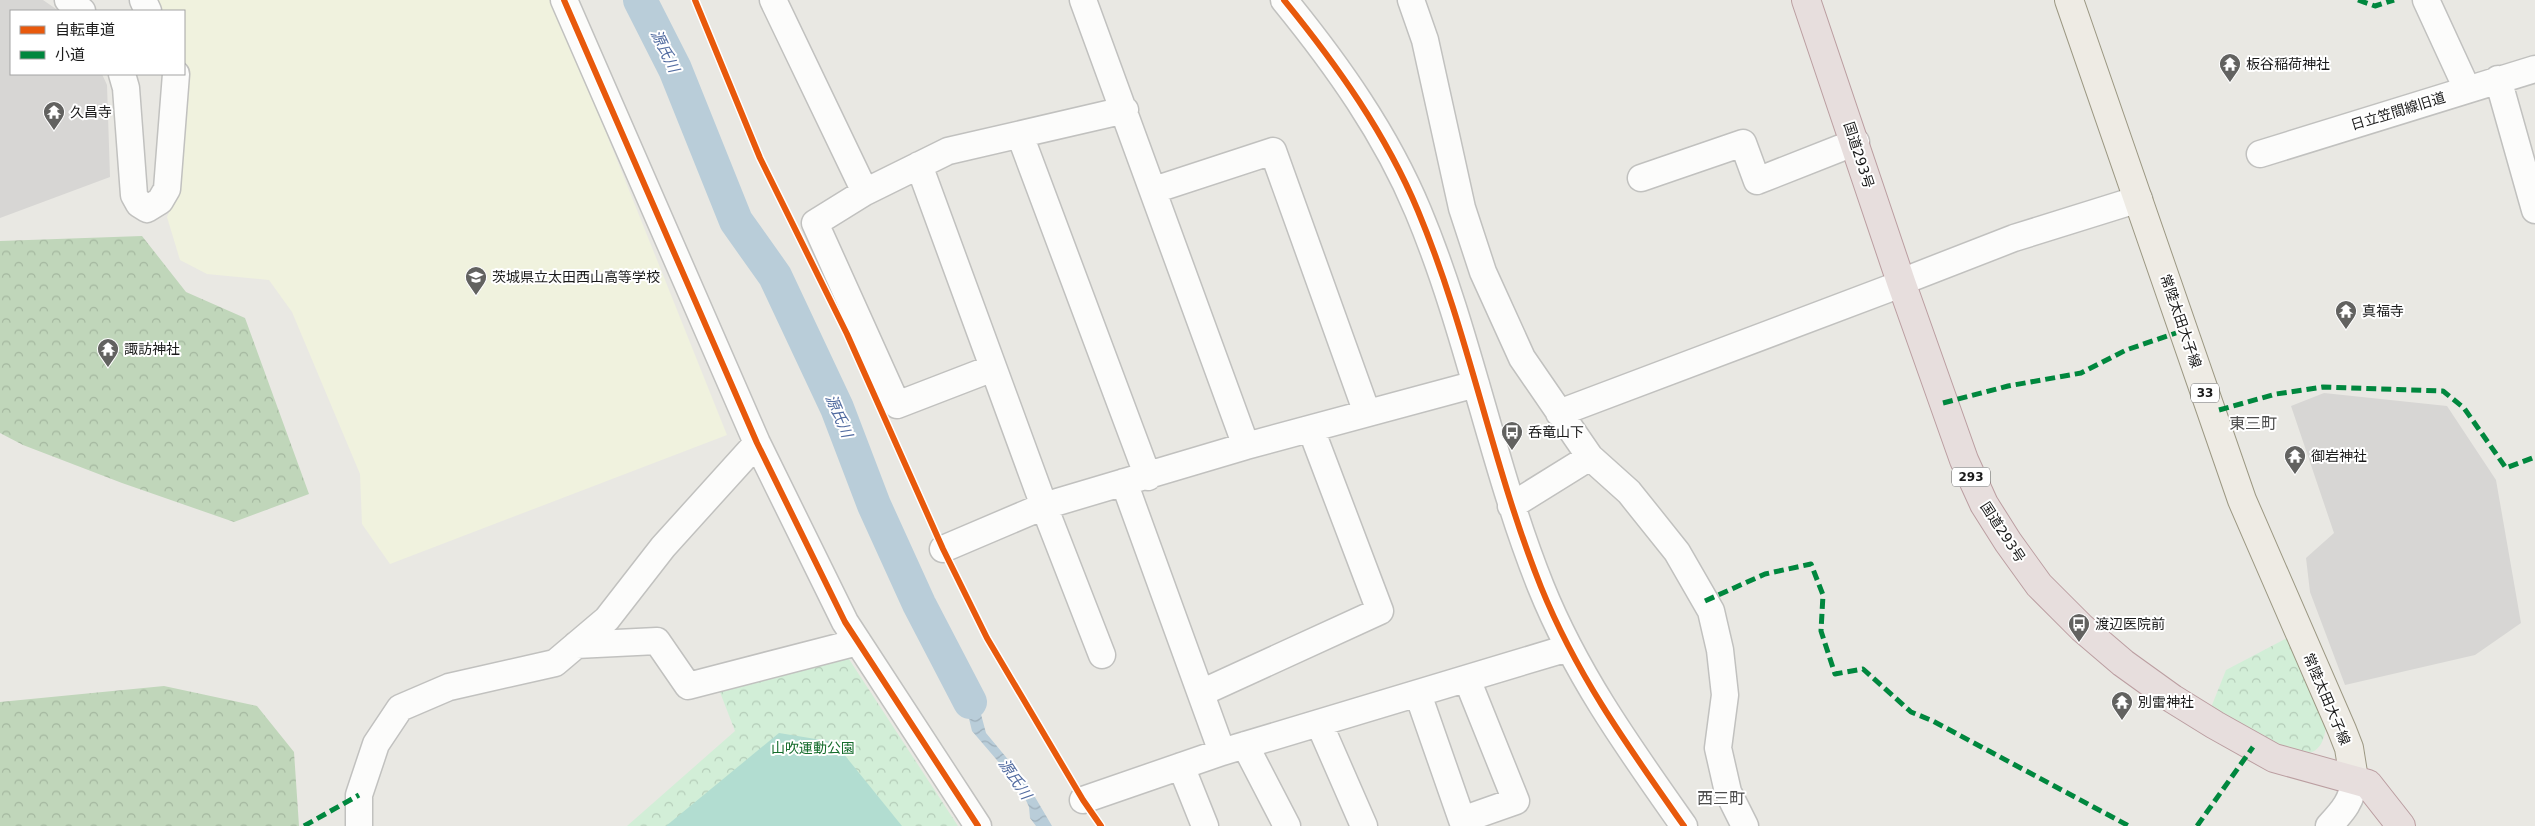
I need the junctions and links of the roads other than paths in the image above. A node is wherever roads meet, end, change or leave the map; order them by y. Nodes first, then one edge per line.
1 (68, 0) edge
2 (773, 0) edge
3 (1083, 0) edge
4 (1284, 0) edge
5 (1411, 0) edge
6 (1806, 0) edge
7 (2069, 0) edge
8 (2426, 0) edge
9 (573, 3) edge
10 (81, 10) edge
11 (2535, 69) edge
12 (122, 75) edge
13 (176, 75) edge
14 (2498, 79) junction
15 (2467, 89) junction
16 (1125, 110) junction
17 (1020, 134) junction
18 (1856, 142) junction
19 (2260, 154) dead end
20 (919, 165) junction
21 (1641, 178) dead end
22 (1154, 190) junction
23 (865, 192) junction
24 (2139, 199) junction
25 (2535, 210) edge
26 (1901, 282) junction
27 (993, 368) junction
28 (1476, 384) junction
29 (1559, 413) junction
30 (1367, 414) junction
31 (1311, 429) junction
32 (757, 443) junction
33 (1246, 446) junction
34 (1590, 457) junction
35 (1136, 479) junction
36 (1044, 506) junction
37 (1511, 506) junction
38 (943, 548) dead end
39 (858, 642) junction
40 (576, 645) junction
41 (1568, 648) junction
42 (1102, 654) dead end
43 (1466, 679) junction
44 (1201, 692) junction
45 (1418, 694) junction
46 (1319, 723) junction
47 (1233, 749) junction
48 (1181, 766) junction
49 (2354, 779) junction
50 (1082, 800) dead end
51 (359, 826) edge
52 (978, 826) edge
53 (1205, 826) edge
54 (1287, 826) edge
55 (1364, 826) edge
56 (1684, 826) edge
57 (1745, 826) edge
58 (2329, 826) edge
59 (2401, 826) edge

1 - 10 street
2 - 23 street
3 - 16 street
4 - 28 street
5 - 29 street
6 - 18 highway, 国道293号 / 293
7 - 24 main road, 常陸太田大子線 / 33
8 - 15 street
9 - 32 street
11 - 14 street, 日立笠間線旧道
12 - 13 street
14 - 15 street, 日立笠間線旧道
14 - 25 street
15 - 19 street, 日立笠間線旧道
16 - 17 street
16 - 22 street
17 - 20 street
17 - 35 street
18 - 21 street
18 - 26 highway, 国道293号 / 293
20 - 23 street
20 - 27 street
22 - 30 street
22 - 33 street
23 - 27 street
24 - 26 street
24 - 49 main road, 常陸太田大子線 / 33
26 - 29 street
26 - 49 highway, 国道293号 / 293
27 - 36 street
28 - 30 street
28 - 37 street
29 - 34 street
30 - 31 street
31 - 33 street
31 - 44 street
32 - 39 street
32 - 40 street
33 - 35 street
34 - 37 street
34 - 57 street
35 - 36 street
35 - 44 street
36 - 38 street
36 - 42 street
37 - 41 street
39 - 40 street
39 - 52 street
40 - 51 street
41 - 43 street
41 - 56 street
43 - 45 street
43 - 45 street
44 - 47 street
45 - 46 street
46 - 47 street
46 - 55 street
47 - 48 street
47 - 54 street
48 - 50 street
48 - 53 street
49 - 58 street
49 - 59 highway, 国道293号 / 293

